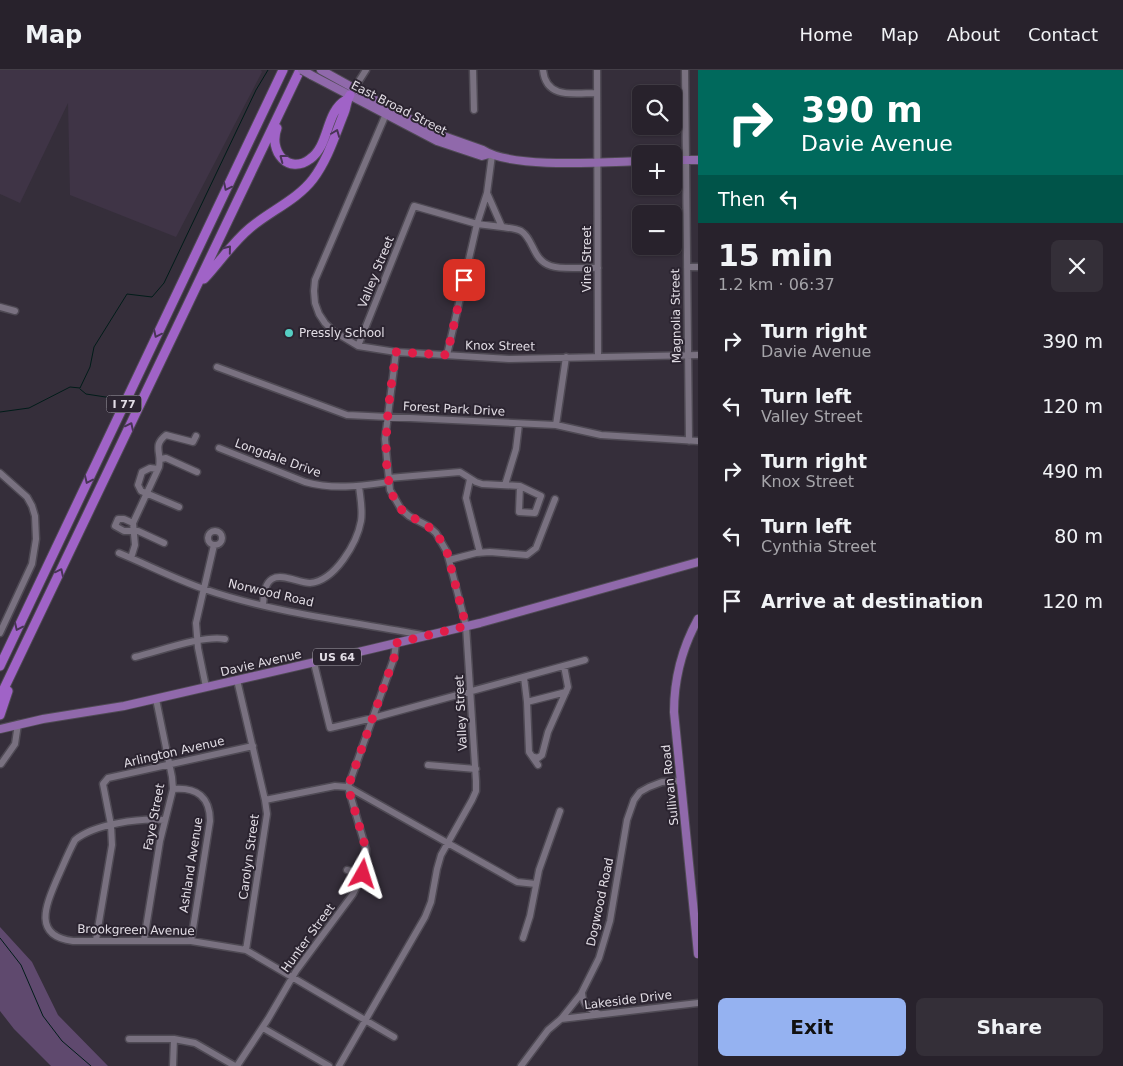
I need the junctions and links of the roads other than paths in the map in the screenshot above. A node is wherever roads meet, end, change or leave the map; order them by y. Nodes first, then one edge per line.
1 (278, 70) edge
2 (283, 70) edge
3 (301, 70) edge
4 (321, 70) edge
5 (366, 70) edge
6 (473, 70) edge
7 (543, 70) edge
8 (597, 70) edge
9 (685, 70) edge
10 (597, 93) junction
11 (350, 94) junction
12 (474, 110) dead end
13 (386, 114) junction
14 (248, 143) junction
15 (491, 154) junction
16 (682, 160) edge
17 (686, 160) junction
18 (698, 160) edge
19 (632, 161) edge
20 (598, 162) junction
21 (487, 193) junction
22 (477, 224) junction
23 (502, 227) junction
24 (687, 267) junction
25 (698, 267) edge
26 (598, 268) junction
27 (197, 287) junction
28 (0, 307) edge
29 (15, 311) dead end
30 (358, 346) junction
31 (396, 352) junction
32 (447, 355) junction
33 (688, 355) junction
34 (698, 355) edge
35 (566, 357) junction
36 (598, 357) junction
37 (217, 367) dead end
38 (387, 417) junction
39 (519, 424) junction
40 (556, 425) junction
41 (196, 436) dead end
42 (689, 441) junction
43 (698, 441) edge
44 (219, 448) dead end
45 (161, 459) junction
46 (158, 469) junction
47 (198, 472) dead end
48 (0, 473) edge
49 (470, 479) junction
50 (389, 480) junction
51 (506, 485) junction
52 (359, 486) junction
53 (520, 486) junction
54 (147, 493) junction
55 (555, 499) dead end
56 (179, 507) dead end
57 (133, 523) junction
58 (133, 531) junction
59 (164, 543) dead end
60 (214, 545) dead end
61 (480, 553) junction
62 (119, 554) dead end
63 (131, 558) junction
64 (449, 560) junction
65 (698, 562) edge
66 (688, 564) junction
67 (698, 570) edge
68 (204, 589) junction
69 (262, 604) junction
70 (698, 618) edge
71 (466, 626) junction
72 (0, 633) edge
73 (422, 637) junction
74 (225, 639) dead end
75 (197, 641) junction
76 (396, 643) junction
77 (24, 648) junction
78 (136, 657) dead end
79 (585, 660) dead end
80 (314, 663) junction
81 (0, 666) edge
82 (564, 666) junction
83 (524, 677) junction
84 (237, 680) junction
85 (206, 687) junction
86 (472, 691) junction
87 (566, 692) junction
88 (0, 697) edge
89 (156, 699) junction
90 (527, 702) junction
91 (0, 715) edge
92 (373, 718) junction
93 (18, 724) junction
94 (3, 728) edge
95 (253, 746) junction
96 (534, 757) junction
97 (1, 764) edge
98 (170, 765) junction
99 (428, 765) dead end
100 (538, 765) dead end
101 (476, 769) junction
102 (681, 781) junction
103 (348, 787) junction
104 (173, 789) junction
105 (265, 800) junction
106 (560, 811) dead end
107 (165, 820) junction
108 (111, 825) junction
109 (448, 842) junction
110 (347, 870) dead end
111 (363, 874) junction
112 (536, 884) junction
113 (523, 938) dead end
114 (96, 940) junction
115 (144, 940) junction
116 (191, 941) junction
117 (246, 950) junction
118 (698, 954) edge
119 (292, 978) junction
120 (582, 992) junction
121 (698, 1003) edge
122 (601, 1014) junction
123 (561, 1019) junction
124 (365, 1020) junction
125 (263, 1028) junction
126 (394, 1037) dead end
127 (129, 1039) dead end
128 (174, 1039) junction
129 (173, 1066) edge
130 (236, 1066) edge
131 (329, 1066) edge
132 (338, 1066) edge
133 (521, 1066) edge

1 - 14 highway
2 - 14 highway, I 77
3 - 11 main road, East Broad Street, bridge
11 -> 3 highway
3 - 27 highway, I 77
4 - 11 main road, East Broad Street
5 - 11 street
6 - 12 street
7 - 10 street
8 - 10 street, Vine Street
9 - 17 street, Magnolia Street
10 - 20 street, Vine Street
11 - 13 main road, East Broad Street
11 - 15 main road, East Broad Street
27 -> 11 highway
13 - 15 main road, East Broad Street
13 - 30 street, Knox Street
14 -> 81 highway, I 77
15 - 20 main road, East Broad Street
15 - 21 street
16 - 17 main road
17 - 18 main road
17 - 24 street, Magnolia Street
19 - 20 main road, East Broad Street
20 - 26 street, Vine Street
21 - 22 street
21 - 23 street
22 - 23 street
22 - 30 street, Valley Street
22 - 32 street
23 - 26 street
24 - 25 street
24 - 33 street, Magnolia Street
26 - 36 street, Vine Street
77 -> 27 highway, I 77
28 - 29 street
30 - 31 street, Knox Street
31 - 32 street, Knox Street
31 - 38 street, Valley Street
32 - 35 street, Knox Street
33 - 34 street, Knox Street
33 - 36 street, Knox Street
33 - 42 street, Magnolia Street
35 - 36 street, Knox Street
35 - 40 street
37 - 38 street, Forest Park Drive
38 - 39 street, Forest Park Drive
38 - 50 street, Valley Street
39 - 40 street, Forest Park Drive
39 - 51 street
40 - 42 street, Forest Park Drive
41 - 45 street
42 - 43 street, Forest Park Drive
44 - 52 street, Longdale Drive
45 - 46 street
45 - 47 street
46 - 54 street
46 - 54 street
48 - 72 street
49 - 50 street, Longdale Drive
49 - 51 street, Longdale Drive
49 - 61 street
50 - 52 street, Longdale Drive
50 - 64 street, Valley Street
51 - 53 street, Longdale Drive
52 - 69 street
53 - 53 street
54 - 56 street
54 - 57 street
55 - 61 street
57 - 58 street
57 - 58 street
58 - 59 street
58 - 63 street
60 - 68 street
61 - 64 street
62 - 63 street, Norwood Road
63 - 68 street, Norwood Road
64 - 71 street, Valley Street
65 - 66 main road, Davie Avenue / US 64
66 - 67 street
66 - 71 main road, Davie Avenue / US 64
68 - 69 street, Norwood Road
68 - 75 street
69 - 73 street, Norwood Road
70 - 102 main road, Sullivan Road
71 - 73 main road, Davie Avenue / US 64
71 - 86 street, Valley Street
73 - 76 main road, Davie Avenue / US 64
74 - 75 street
75 - 78 street
75 - 85 street
76 - 80 main road, Davie Avenue / US 64
76 - 92 street
77 - 88 highway, I 77
77 - 91 highway
79 - 82 street
80 - 84 main road, Davie Avenue / US 64
80 - 92 street
82 - 83 street
82 - 87 street
83 - 86 street
83 - 90 street
84 - 85 main road, Davie Avenue / US 64
84 - 95 street, Carolyn Street
85 - 89 main road, Davie Avenue / US 64
86 - 92 street
86 - 101 street, Valley Street
87 - 90 street
87 - 96 street
89 - 93 main road, Davie Avenue / US 64
89 - 98 street, Faye Street
90 - 96 street
92 - 103 street
93 - 94 main road, Davie Avenue / US 64
93 - 97 street
95 - 98 street, Arlington Avenue
95 - 105 street, Carolyn Street
96 - 100 street
98 - 104 street, Faye Street
98 - 108 street, Arlington Avenue
99 - 101 street
101 - 109 street, Valley Street
102 - 118 main road, Sullivan Road
102 - 120 street, Dogwood Road
103 - 105 street
103 - 109 street
103 - 111 street, Hunter Street
104 - 107 street, Faye Street
104 - 116 street, Ashland Avenue
105 - 117 street, Carolyn Street
106 - 112 street
107 - 108 street, Brookgreen Avenue
107 - 115 street, Faye Street
108 - 114 street
108 - 114 street, Brookgreen Avenue
109 - 112 street
109 - 124 street, Valley Street
110 - 111 street
111 - 119 street, Hunter Street
112 - 113 street
114 - 115 street, Brookgreen Avenue
115 - 116 street, Brookgreen Avenue
116 - 117 street, Brookgreen Avenue
117 - 119 street, Brookgreen Avenue
119 - 124 street, Brookgreen Avenue
119 - 125 street, Hunter Street
120 - 122 street
120 - 123 street, Dogwood Road
121 - 122 street, Lakeside Drive
122 - 123 street, Lakeside Drive
123 - 133 street, Dogwood Road
124 - 126 street, Brookgreen Avenue
124 - 132 street, Valley Street
125 - 130 street, Hunter Street
125 - 131 street
127 - 128 street
128 - 129 street
128 - 130 street

